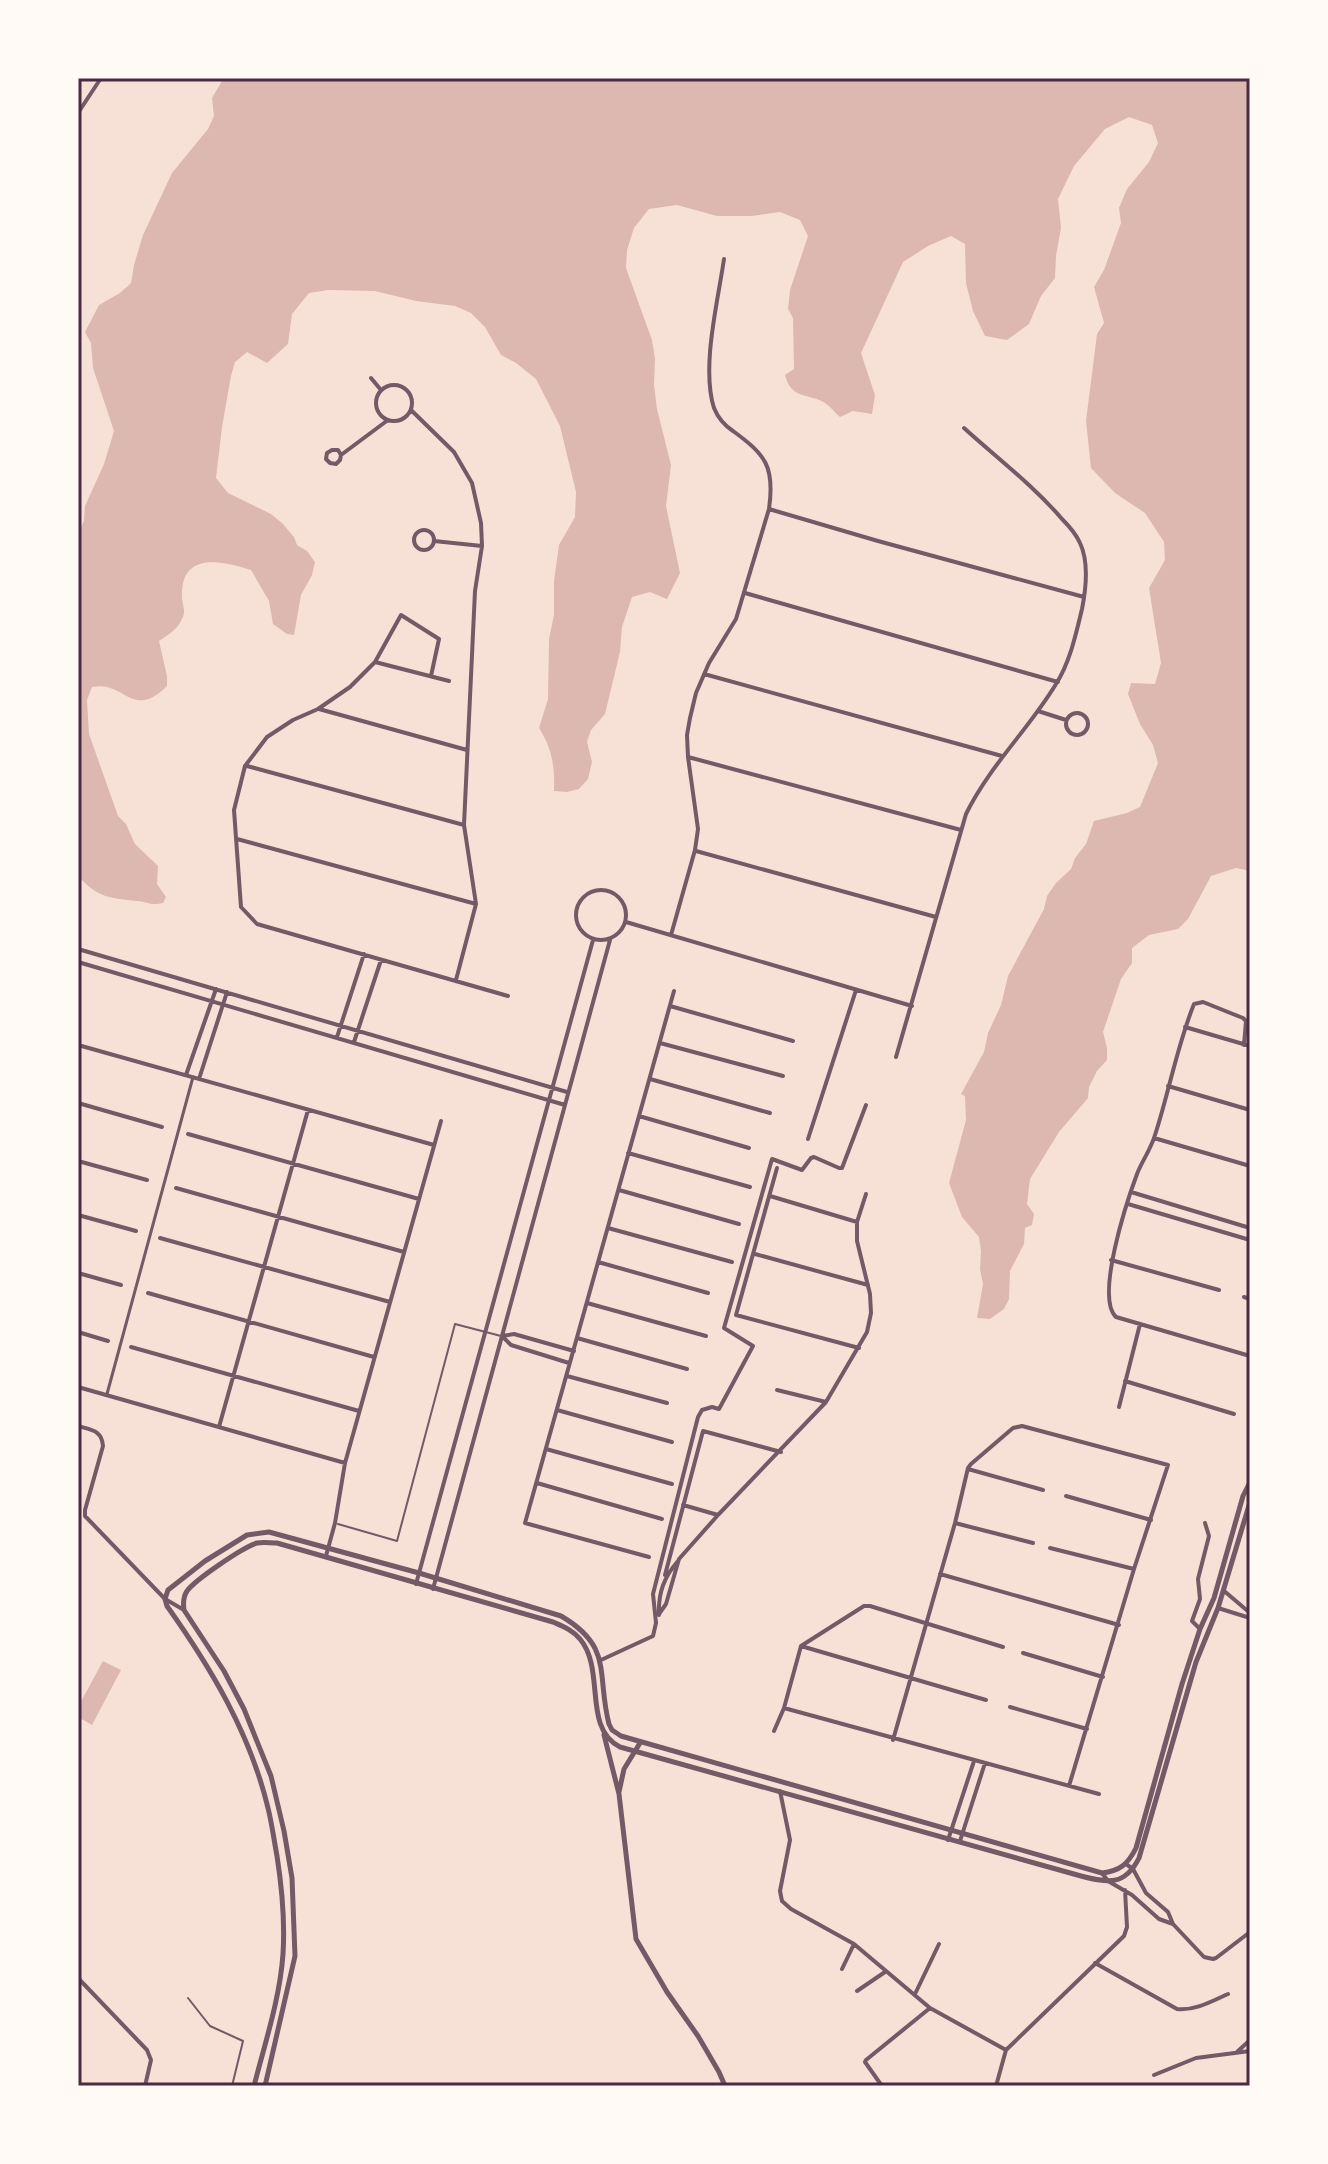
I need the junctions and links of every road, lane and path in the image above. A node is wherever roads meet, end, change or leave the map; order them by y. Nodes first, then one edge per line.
1 (101, 78) edge
2 (78, 113) edge
3 (724, 259) dead end
4 (371, 378) dead end
5 (381, 390) junction
6 (411, 410) junction
7 (388, 420) junction
8 (964, 428) dead end
9 (341, 455) dead end
10 (769, 509) junction
11 (434, 541) junction
12 (482, 546) junction
13 (745, 593) junction
14 (1084, 597) junction
15 (375, 662) junction
16 (704, 674) junction
17 (431, 676) junction
18 (449, 681) dead end
19 (1058, 682) junction
20 (318, 709) junction
21 (1038, 711) junction
22 (1067, 721) junction
23 (467, 750) junction
24 (1002, 756) junction
25 (688, 757) junction
26 (245, 766) junction
27 (464, 825) junction
28 (961, 830) junction
29 (237, 839) junction
30 (695, 850) junction
31 (476, 904) junction
32 (936, 917) junction
33 (626, 922) junction
34 (671, 935) junction
35 (593, 940) junction
36 (610, 940) junction
37 (78, 949) edge
38 (364, 954) junction
39 (381, 960) junction
40 (78, 962) edge
41 (456, 980) junction
42 (216, 989) junction
43 (856, 990) junction
44 (674, 991) dead end
45 (227, 992) junction
46 (508, 996) dead end
47 (212, 1001) junction
48 (223, 1004) junction
49 (670, 1006) junction
50 (912, 1006) junction
51 (340, 1026) junction
52 (1185, 1027) junction
53 (358, 1031) junction
54 (337, 1037) junction
55 (793, 1041) dead end
56 (354, 1042) junction
57 (660, 1043) junction
58 (1247, 1045) edge
59 (78, 1046) edge
60 (896, 1057) dead end
61 (186, 1075) junction
62 (783, 1076) dead end
63 (196, 1078) junction
64 (650, 1079) junction
65 (1168, 1086) junction
66 (553, 1088) junction
67 (568, 1092) junction
68 (549, 1100) junction
69 (78, 1103) edge
70 (565, 1105) junction
71 (866, 1105) dead end
72 (308, 1110) junction
73 (1250, 1110) edge
74 (770, 1113) dead end
75 (639, 1116) junction
76 (441, 1121) dead end
77 (162, 1127) dead end
78 (188, 1134) dead end
79 (1154, 1138) junction
80 (808, 1139) dead end
81 (434, 1145) junction
82 (749, 1148) dead end
83 (628, 1153) junction
84 (78, 1161) edge
85 (293, 1164) junction
86 (1250, 1166) edge
87 (777, 1168) dead end
88 (147, 1180) dead end
89 (750, 1187) dead end
90 (176, 1188) dead end
91 (619, 1190) junction
92 (1131, 1192) junction
93 (866, 1194) dead end
94 (770, 1196) junction
95 (419, 1199) junction
96 (1128, 1204) junction
97 (78, 1215) edge
98 (278, 1217) junction
99 (857, 1222) junction
100 (739, 1224) dead end
101 (608, 1228) junction
102 (1250, 1229) edge
103 (136, 1231) dead end
104 (160, 1238) dead end
105 (1248, 1240) edge
106 (404, 1252) junction
107 (754, 1254) junction
108 (1111, 1260) junction
109 (598, 1262) junction
110 (732, 1262) dead end
111 (264, 1267) junction
112 (78, 1273) edge
113 (121, 1285) dead end
114 (868, 1285) junction
115 (1219, 1290) dead end
116 (148, 1293) dead end
117 (708, 1293) dead end
118 (390, 1302) junction
119 (587, 1303) junction
120 (248, 1321) junction
121 (1140, 1324) junction
122 (78, 1332) edge
123 (485, 1332) junction
124 (502, 1336) junction
125 (706, 1336) dead end
126 (577, 1338) junction
127 (108, 1341) dead end
128 (131, 1347) dead end
129 (859, 1348) junction
130 (574, 1351) junction
131 (1250, 1356) edge
132 (374, 1357) junction
133 (570, 1363) junction
134 (687, 1369) dead end
135 (234, 1376) junction
136 (567, 1376) junction
137 (1125, 1381) junction
138 (78, 1387) edge
139 (777, 1390) dead end
140 (106, 1395) junction
141 (826, 1402) junction
142 (667, 1403) dead end
143 (1119, 1407) dead end
144 (557, 1410) junction
145 (359, 1411) junction
146 (1234, 1414) dead end
147 (78, 1426) edge
148 (219, 1427) junction
149 (672, 1442) dead end
150 (546, 1449) junction
151 (781, 1452) junction
152 (345, 1463) junction
153 (968, 1468) junction
154 (1250, 1482) edge
155 (537, 1483) junction
156 (672, 1484) dead end
157 (1043, 1490) dead end
158 (1066, 1496) dead end
159 (1250, 1502) edge
160 (683, 1505) junction
161 (718, 1515) junction
162 (662, 1519) dead end
163 (1151, 1520) junction
164 (335, 1521) junction
165 (955, 1523) junction
166 (1205, 1523) dead end
167 (1033, 1543) dead end
168 (329, 1548) junction
169 (1050, 1548) dead end
170 (326, 1556) junction
171 (649, 1557) dead end
172 (679, 1559) junction
173 (1134, 1569) junction
174 (419, 1573) junction
175 (940, 1574) junction
176 (665, 1575) junction
177 (436, 1578) junction
178 (416, 1584) junction
179 (433, 1589) junction
180 (1223, 1590) junction
181 (165, 1599) junction
182 (1218, 1608) junction
183 (184, 1610) junction
184 (659, 1614) junction
185 (1250, 1616) edge
186 (656, 1623) junction
187 (926, 1624) junction
188 (1119, 1625) junction
189 (1200, 1629) junction
190 (801, 1646) junction
191 (1003, 1647) dead end
192 (1023, 1653) dead end
193 (601, 1660) junction
194 (592, 1665) junction
195 (1103, 1677) junction
196 (911, 1678) junction
197 (986, 1700) dead end
198 (1010, 1707) dead end
199 (784, 1708) junction
200 (1087, 1729) junction
201 (774, 1731) dead end
202 (603, 1732) junction
203 (893, 1740) junction
204 (640, 1743) junction
205 (635, 1751) junction
206 (974, 1761) junction
207 (985, 1763) junction
208 (1069, 1786) junction
209 (780, 1791) junction
210 (619, 1794) junction
211 (1099, 1794) dead end
212 (951, 1830) junction
213 (963, 1833) junction
214 (948, 1840) junction
215 (959, 1842) junction
216 (1126, 1864) junction
217 (1133, 1869) junction
218 (1102, 1873) junction
219 (1108, 1881) junction
220 (1125, 1890) junction
221 (1173, 1924) junction
222 (1250, 1932) edge
223 (854, 1944) junction
224 (939, 1944) dead end
225 (1095, 1963) junction
226 (842, 1969) dead end
227 (885, 1972) junction
228 (78, 1978) edge
229 (857, 1991) dead end
230 (915, 1994) junction
231 (1228, 1994) dead end
232 (188, 1998) dead end
233 (930, 2008) junction
234 (1250, 2040) edge
235 (1006, 2050) junction
236 (1250, 2051) edge
237 (1236, 2052) junction
238 (1154, 2075) dead end
239 (145, 2086) edge
240 (232, 2086) edge
241 (254, 2086) edge
242 (265, 2086) edge
243 (725, 2086) edge
244 (882, 2086) edge
245 (996, 2086) edge

1 - 2 street
3 - 10 street
4 - 5 street
5 - 6 street
5 - 7 street
6 - 7 street
6 - 12 street
7 - 9 street
8 - 14 street
10 - 13 street
10 - 14 street
11 - 11 street
11 - 12 street
12 - 23 street
13 - 16 street
13 - 19 street
14 - 19 street
15 - 17 street
15 - 17 street
15 - 20 street
16 - 24 street
16 - 25 street
17 - 18 street
19 - 21 street
20 - 23 street
20 - 26 street
21 - 22 street
21 - 24 street
22 - 22 street
23 - 27 street
24 - 28 street
25 - 28 street
25 - 30 street
26 - 27 street
26 - 29 street
27 - 31 street
28 - 32 street
29 - 31 street
29 - 38 street
30 - 32 street
30 - 34 street
31 - 41 street
32 - 50 street
33 - 34 street
33 - 35 street
33 - 36 street
34 - 43 street
35 - 36 street
35 - 66 street
36 - 67 street
37 - 42 street
38 - 39 street
38 - 51 street
39 - 41 street
39 - 53 street
40 - 47 street
41 - 46 street
42 - 45 street
42 - 47 street
43 - 50 street
43 - 80 street
44 - 49 street
45 - 48 street
45 - 51 street
47 - 48 street
47 - 61 street
48 - 54 street
48 - 63 street
49 - 55 street
49 - 57 street
50 - 60 street
51 - 53 street
51 - 54 street
52 - 58 street
52 - 58 street
52 - 65 street
53 - 56 street
53 - 66 street
54 - 56 street
56 - 68 street
57 - 62 street
57 - 64 street
59 - 61 street
61 - 63 street
63 - 72 street
63 - 140 street
64 - 74 street
64 - 75 street
65 - 73 street
65 - 79 street
66 - 67 street
66 - 68 street
67 - 70 street
68 - 70 street
68 - 123 street
69 - 77 street
70 - 124 street
71 - 186 street
72 - 81 street
72 - 85 street
75 - 82 street
75 - 83 street
76 - 81 street
78 - 85 street
79 - 86 street
79 - 92 street
81 - 95 street
83 - 89 street
83 - 91 street
84 - 88 street
85 - 95 street
85 - 98 street
87 - 94 street
90 - 98 street
91 - 100 street
91 - 101 street
92 - 96 street
92 - 102 street
93 - 99 street
94 - 99 street
94 - 107 street
95 - 106 street
96 - 105 street
96 - 108 street
97 - 103 street
98 - 106 street
98 - 111 street
99 - 114 street
101 - 109 street
101 - 110 street
102 - 105 street
104 - 111 street
106 - 118 street
107 - 114 street
107 - 129 street
108 - 115 street
108 - 121 street
109 - 117 street
109 - 119 street
111 - 118 street
111 - 120 street
112 - 113 street
114 - 129 street
116 - 120 street
118 - 132 street
119 - 125 street
119 - 126 street
120 - 132 street
120 - 135 street
121 - 131 street
121 - 137 street
122 - 127 street
123 - 124 lane
123 - 164 lane
123 - 174 street
124 - 130 street
124 - 133 street
124 - 177 street
126 - 130 street
126 - 134 street
128 - 135 street
129 - 141 street
130 - 133 street
132 - 145 street
133 - 136 street
135 - 145 street
135 - 148 street
136 - 142 street
136 - 144 street
137 - 143 street
137 - 146 street
138 - 140 street
139 - 141 street
140 - 148 street
141 - 151 street
144 - 149 street
144 - 150 street
145 - 152 street
147 - 181 street
148 - 152 street
150 - 155 street
150 - 156 street
151 - 160 street
151 - 161 street
152 - 164 street
153 - 157 street
153 - 163 street
153 - 165 street
154 - 189 street
155 - 162 street
155 - 171 street
158 - 163 street
159 - 180 street
160 - 161 street
160 - 176 street
161 - 172 street
163 - 173 street
164 - 168 street
165 - 167 street
165 - 175 street
166 - 189 street
168 - 170 street
168 - 174 street
168 - 181 street
169 - 173 street
170 - 178 street
170 - 183 street
172 - 176 street
172 - 184 street
173 - 188 street
174 - 177 street
174 - 178 street
175 - 187 street
175 - 188 street
176 - 184 street
177 - 179 street
177 - 193 street
178 - 179 street
179 - 194 street
180 - 182 street
180 - 185 street
181 - 183 street
181 - 241 street
182 - 185 street
182 - 217 street
183 - 242 street
184 - 186 street
186 - 193 street
187 - 190 street
187 - 191 street
187 - 196 street
188 - 195 street
189 - 216 street
190 - 196 street
190 - 199 street
192 - 195 street
193 - 194 street
193 - 204 street
194 - 202 street
195 - 200 street
196 - 197 street
196 - 203 street
198 - 200 street
199 - 201 street
199 - 203 street
200 - 208 street
202 - 205 street
202 - 210 street
203 - 206 street
204 - 205 street
204 - 212 street
205 - 209 street
205 - 210 street
206 - 207 street
206 - 212 street
207 - 208 street
207 - 213 street
208 - 211 street
209 - 214 street
209 - 223 street
210 - 243 street
212 - 213 street
212 - 214 street
213 - 215 street
213 - 218 street
214 - 215 street
215 - 219 street
216 - 217 street
216 - 218 street
217 - 219 street
217 - 221 street
218 - 219 street
219 - 220 street
220 - 221 street
220 - 225 street
221 - 222 street
223 - 226 street
223 - 227 street
224 - 230 street
225 - 231 street
225 - 235 street
227 - 229 street
227 - 230 street
228 - 239 street
230 - 233 street
232 - 240 lane
233 - 235 street
233 - 244 street
234 - 237 street
235 - 245 street
236 - 237 street
237 - 238 street

